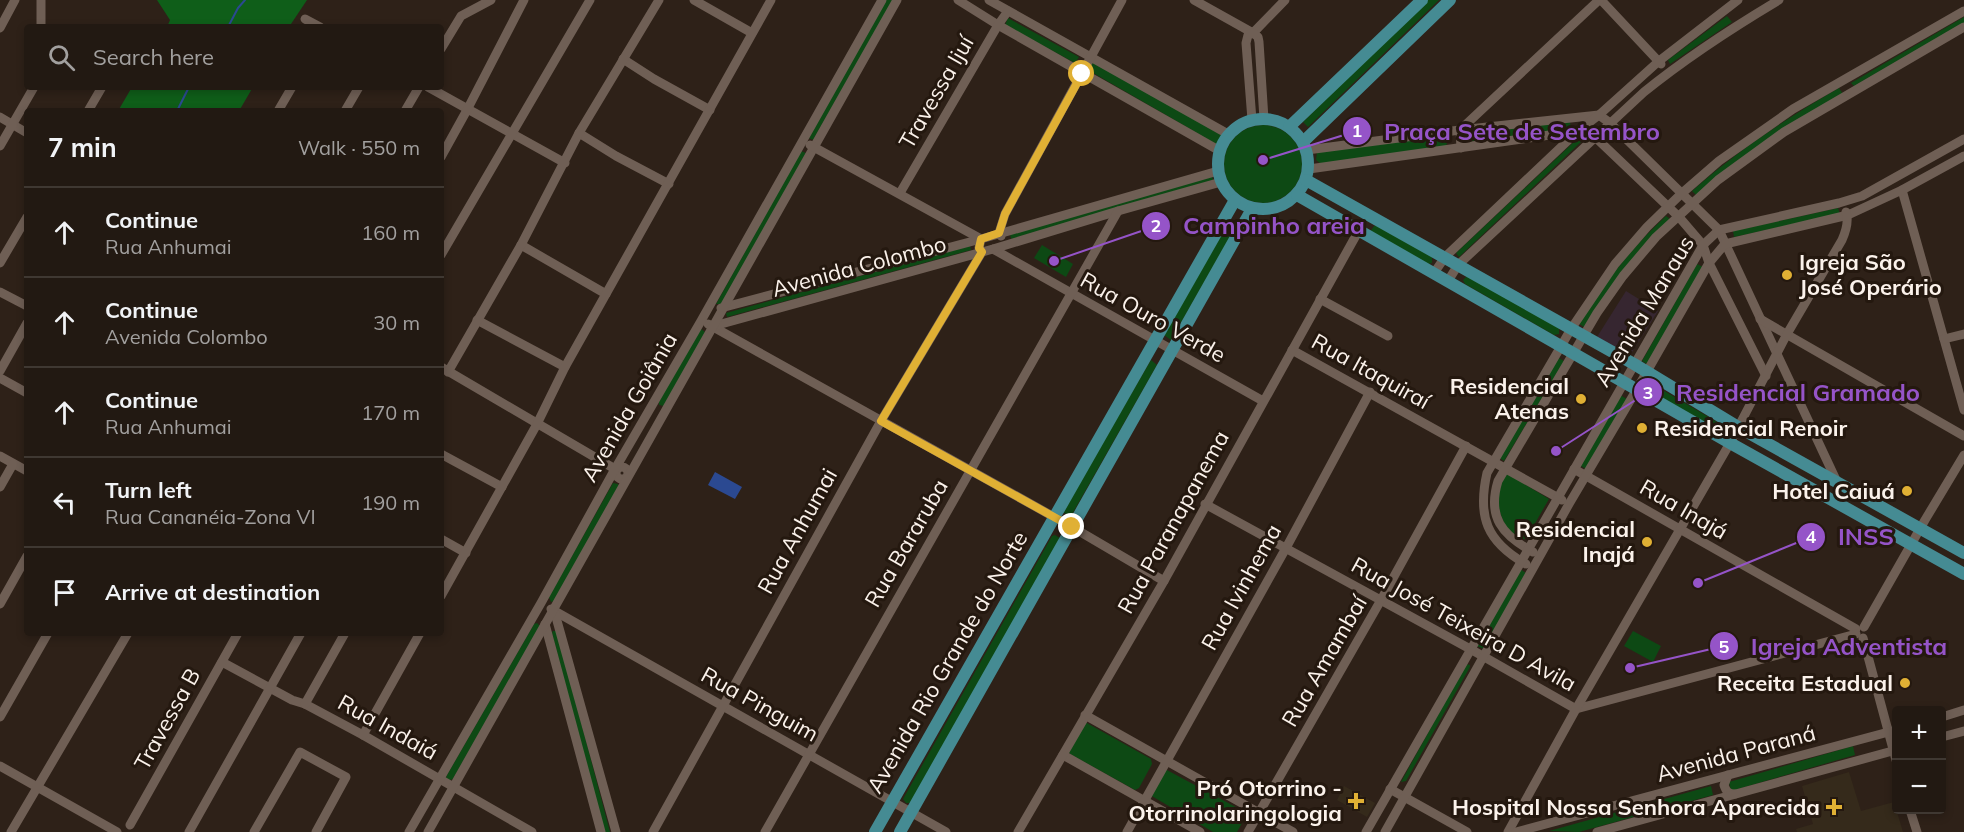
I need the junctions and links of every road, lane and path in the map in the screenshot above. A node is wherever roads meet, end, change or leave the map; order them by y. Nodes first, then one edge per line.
1 (15, 0) edge
2 (41, 0) edge
3 (491, 0) edge
4 (524, 0) edge
5 (590, 0) edge
6 (658, 0) edge
7 (694, 0) edge
8 (771, 0) edge
9 (882, 0) edge
10 (897, 0) edge
11 (989, 0) edge
12 (1122, 0) edge
13 (1194, 0) edge
14 (1285, 0) edge
15 (1422, 0) edge
16 (1450, 0) edge
17 (1600, 0) edge
18 (1738, 0) edge
19 (1779, 0) edge
20 (963, 1) edge
21 (1730, 8) junction
22 (1008, 11) junction
23 (1964, 11) edge
24 (305, 19) dead end
25 (1741, 23) junction
26 (41, 24) edge
27 (314, 24) edge
28 (998, 25) junction
29 (1964, 27) edge
30 (0, 28) edge
31 (752, 33) junction
32 (1253, 33) junction
33 (444, 45) edge
34 (1092, 57) junction
35 (623, 59) junction
36 (1659, 62) junction
37 (1668, 73) junction
38 (1082, 74) junction
39 (1843, 81) junction
40 (32, 90) edge
41 (100, 90) edge
42 (290, 90) edge
43 (357, 90) edge
44 (417, 90) edge
45 (433, 90) edge
46 (1849, 93) junction
47 (90, 108) edge
48 (280, 108) edge
49 (347, 108) edge
50 (407, 108) edge
51 (467, 110) junction
52 (710, 110) junction
53 (1599, 115) junction
54 (0, 117) edge
55 (1258, 120) junction
56 (1610, 123) junction
57 (12, 124) junction
58 (1289, 127) junction
59 (1460, 130) junction
60 (24, 131) edge
61 (1578, 131) junction
62 (579, 133) junction
63 (512, 134) junction
64 (1228, 134) junction
65 (1595, 137) junction
66 (1964, 139) edge
67 (803, 141) junction
68 (0, 146) edge
69 (1305, 146) junction
70 (813, 147) junction
71 (1461, 148) junction
72 (1220, 151) junction
73 (444, 152) edge
74 (1964, 156) edge
75 (1932, 157) junction
76 (1645, 159) junction
77 (565, 163) junction
78 (1633, 173) junction
79 (1932, 174) junction
80 (1307, 175) junction
81 (1220, 176) junction
82 (669, 184) junction
83 (1902, 190) junction
84 (900, 193) junction
85 (1681, 194) junction
86 (1297, 195) junction
87 (1862, 196) junction
88 (1235, 200) junction
89 (1691, 205) junction
90 (1668, 207) junction
91 (1252, 209) junction
92 (1118, 211) junction
93 (1367, 215) junction
94 (1848, 215) junction
95 (1678, 217) junction
96 (24, 222) edge
97 (1359, 230) junction
98 (1719, 230) junction
99 (999, 233) junction
100 (981, 239) junction
101 (1725, 244) junction
102 (521, 245) junction
103 (1704, 245) junction
104 (998, 248) junction
105 (444, 250) edge
106 (982, 252) junction
107 (1445, 257) junction
108 (0, 263) edge
109 (1709, 263) junction
110 (1458, 265) junction
111 (1434, 273) junction
112 (1448, 280) junction
113 (0, 292) edge
114 (606, 294) junction
115 (1071, 294) junction
116 (1320, 299) junction
117 (24, 304) edge
118 (710, 306) junction
119 (723, 308) junction
120 (1760, 319) junction
121 (477, 320) junction
122 (701, 321) junction
123 (714, 326) junction
124 (24, 327) edge
125 (1571, 329) junction
126 (1787, 334) junction
127 (1964, 334) edge
128 (1388, 336) dead end
129 (1584, 336) junction
130 (1944, 339) junction
131 (1155, 340) junction
132 (1561, 346) junction
133 (1292, 350) junction
134 (1174, 351) junction
135 (1573, 354) junction
136 (1777, 355) junction
137 (1634, 364) junction
138 (565, 367) junction
139 (445, 369) edge
140 (0, 371) edge
141 (1647, 372) junction
142 (1766, 376) junction
143 (0, 378) edge
144 (1624, 381) junction
145 (1638, 389) junction
146 (24, 391) edge
147 (1370, 392) junction
148 (1263, 401) junction
149 (652, 407) junction
150 (1964, 410) edge
151 (664, 414) junction
152 (881, 421) junction
153 (537, 424) junction
154 (1738, 427) junction
155 (1964, 436) edge
156 (1730, 443) junction
157 (1466, 446) junction
158 (1964, 455) edge
159 (0, 456) edge
160 (444, 456) edge
161 (1493, 460) junction
162 (13, 464) junction
163 (1504, 468) junction
164 (615, 469) junction
165 (1574, 469) junction
166 (24, 470) edge
167 (970, 470) junction
168 (1586, 476) junction
169 (628, 477) junction
170 (1837, 482) junction
171 (0, 487) edge
172 (502, 487) junction
173 (1557, 497) junction
174 (1205, 504) junction
175 (1569, 504) junction
176 (1885, 508) junction
177 (1054, 517) junction
178 (1875, 524) junction
179 (1072, 527) junction
180 (1679, 529) junction
181 (1924, 530) junction
182 (444, 541) edge
183 (1916, 547) junction
184 (1286, 548) junction
185 (1529, 549) junction
186 (466, 553) junction
187 (1964, 553) edge
188 (1540, 556) junction
189 (24, 561) edge
190 (1522, 561) junction
191 (1533, 568) junction
192 (1964, 574) edge
193 (1164, 581) junction
194 (444, 591) edge
195 (1381, 600) junction
196 (541, 603) junction
197 (0, 604) edge
198 (554, 610) junction
199 (533, 617) junction
200 (545, 624) junction
201 (1860, 632) junction
202 (46, 636) edge
203 (126, 636) edge
204 (236, 636) edge
205 (299, 636) edge
206 (343, 636) edge
207 (418, 636) edge
208 (1472, 650) junction
209 (1484, 657) junction
210 (222, 662) junction
211 (270, 688) junction
212 (305, 704) junction
213 (723, 706) junction
214 (1576, 709) junction
215 (1964, 710) edge
216 (1085, 715) junction
217 (1946, 715) edge
218 (0, 717) edge
219 (1892, 728) edge
220 (1892, 731) edge
221 (1964, 731) edge
222 (363, 735) junction
223 (1946, 736) edge
224 (1853, 742) junction
225 (809, 754) junction
226 (1063, 755) junction
227 (1892, 755) edge
228 (1167, 760) junction
229 (1856, 761) junction
230 (0, 766) edge
231 (1728, 775) junction
232 (439, 778) junction
233 (1711, 780) junction
234 (454, 786) junction
235 (36, 787) junction
236 (1390, 789) junction
237 (1735, 794) junction
238 (1404, 797) junction
239 (1719, 799) junction
240 (1145, 800) junction
241 (892, 802) junction
242 (1259, 812) junction
243 (910, 813) junction
244 (1911, 814) edge
245 (130, 825) dead end
246 (11, 832) edge
247 (117, 832) edge
248 (189, 832) edge
249 (254, 832) edge
250 (316, 832) edge
251 (409, 832) edge
252 (428, 832) edge
253 (532, 832) edge
254 (601, 832) edge
255 (616, 832) edge
256 (653, 832) edge
257 (765, 832) edge
258 (875, 832) edge
259 (900, 832) edge
260 (946, 832) edge
261 (1018, 832) edge
262 (1127, 832) edge
263 (1200, 832) edge
264 (1248, 832) edge
265 (1293, 832) edge
266 (1366, 832) edge
267 (1385, 832) edge
268 (1467, 832) edge
269 (1508, 832) edge
270 (1516, 832) edge
271 (1597, 832) edge
272 (1917, 832) edge

1 - 30 street
2 - 26 street
3 - 33 street
4 - 51 street
5 - 63 street
6 - 35 street
7 - 31 street
8 - 31 street
9 - 67 street, Avenida Goiânia
10 - 70 street, Avenida Goiânia
11 - 22 street
12 - 34 street
13 - 32 street
14 - 32 street
15 - 58 main road
16 - 69 main road
17 - 36 street
17 - 59 street
18 - 21 street
19 - 25 street
20 - 28 street
21 - 25 street
21 - 36 street
22 - 28 street, Travessa Ijuí
22 - 34 street
23 - 39 street
24 - 27 street
25 - 37 street
28 - 38 street
28 - 84 street, Travessa Ijuí
29 - 46 street
31 - 52 street
32 - 55 street
34 - 38 street
34 - 64 street
35 - 52 street
35 - 62 street
36 - 37 street
36 - 53 street
37 - 56 street
38 - 72 street
38 - 99 street
39 - 46 street
39 - 85 street
40 - 57 street
41 - 47 street
42 - 48 street
43 - 49 street
44 - 50 street
45 - 51 street
46 - 89 street
51 - 63 street
51 - 73 street
52 - 82 street
53 - 56 street
53 - 59 street
53 - 61 street
54 - 57 street
55 - 58 main road
55 - 64 main road
56 - 65 street
56 - 76 street
57 - 60 street
57 - 68 street
58 - 69 main road
59 - 69 street
59 - 71 street
61 - 65 street
61 - 71 street
61 - 107 street
62 - 77 street
62 - 82 street
63 - 77 street
63 - 105 street
64 - 72 main road
65 - 78 street
65 - 110 street
66 - 75 street, Avenida Manaus
67 - 70 street
67 - 118 street, Avenida Goiânia
69 - 80 main road
70 - 84 street
70 - 119 street, Avenida Goiânia
71 - 80 street
72 - 81 main road
74 - 79 street, Avenida Manaus
75 - 79 street
75 - 87 street, Avenida Manaus
76 - 78 street
76 - 85 street
77 - 102 street
78 - 90 street
79 - 83 street, Avenida Manaus
80 - 86 main road
80 - 93 main road
81 - 88 main road
81 - 92 street, Avenida Colombo
81 - 99 street, Avenida Colombo
82 - 114 street
83 - 94 street, Avenida Manaus
83 - 130 street
84 - 100 street
85 - 89 street
85 - 90 street
86 - 91 main road
86 - 97 main road
87 - 94 street
87 - 98 street, Avenida Manaus
88 - 91 main road
88 - 131 main road, Avenida Rio Grande do Norte
89 - 95 street
89 - 98 street
90 - 95 street
90 - 125 street
91 - 134 main road, Avenida Rio Grande do Norte
92 - 104 street, Avenida Colombo
92 - 115 street, Rua Bararuba
93 - 97 main road
93 - 107 main road
94 - 101 street, Avenida Manaus
94 - 126 street
95 - 103 street
95 - 129 street
96 - 108 street
97 - 111 main road
97 - 116 street, Rua Paranapanema
98 - 101 street
98 - 103 street, Avenida Manaus
99 - 100 street, Avenida Colombo
99 - 104 street
100 - 106 street
100 - 119 street, Avenida Colombo
101 - 109 street, Avenida Manaus
101 - 120 street
102 - 114 street
102 - 121 street
103 - 109 street
103 - 137 street, Avenida Manaus
104 - 106 street, Avenida Colombo
104 - 115 street, Rua Ouro Verde
106 - 123 street, Avenida Colombo
106 - 152 street, Rua Anhumai
107 - 110 main road
107 - 111 street
109 - 141 street, Avenida Manaus
109 - 142 street
110 - 112 street
110 - 125 main road
111 - 112 main road
112 - 132 main road
113 - 117 street
114 - 138 street
115 - 131 street, Rua Ouro Verde
115 - 167 street, Rua Bararuba
116 - 128 street
116 - 133 street, Rua Paranapanema
118 - 119 street
118 - 122 street, Avenida Goiânia
119 - 123 street, Avenida Goiânia
120 - 126 street
120 - 136 street
121 - 138 street
121 - 139 street
122 - 123 street
122 - 149 street, Avenida Goiânia
123 - 151 street, Avenida Goiânia
123 - 152 street
124 - 140 street
125 - 129 main road
125 - 132 street
126 - 136 street
126 - 155 street
127 - 130 street
129 - 135 street
129 - 137 main road
130 - 150 street
131 - 134 street, Rua Ouro Verde
131 - 177 main road, Avenida Rio Grande do Norte
132 - 135 main road
132 - 161 street
133 - 147 street, Rua Itaquiraí
133 - 148 street, Rua Paranapanema
134 - 148 street, Rua Ouro Verde
134 - 179 main road, Avenida Rio Grande do Norte
135 - 144 main road
135 - 163 street
136 - 142 street
136 - 170 street
137 - 141 main road
137 - 144 street, Avenida Manaus
138 - 153 street
139 - 153 street
141 - 145 street, Avenida Manaus
141 - 154 main road
142 - 154 street
143 - 146 street
144 - 145 main road
144 - 165 street, Avenida Manaus
145 - 156 main road
145 - 168 street, Avenida Manaus
147 - 157 street, Rua Itaquiraí
147 - 184 street, Rua Ivinhema
148 - 174 street, Rua Paranapanema
149 - 151 street
149 - 164 street, Avenida Goiânia
151 - 169 street, Avenida Goiânia
152 - 167 street
152 - 213 street, Rua Anhumai
153 - 164 street
153 - 172 street
154 - 156 street
154 - 170 main road
156 - 178 main road
156 - 180 street
157 - 161 street, Rua Itaquiraí
157 - 195 street, Rua Amambaí
158 - 181 street
159 - 162 street
160 - 172 street
161 - 163 street, Rua Itaquiraí
161 - 190 street
162 - 166 street
162 - 171 street
163 - 173 street, Rua Itaquiraí
163 - 185 street
164 - 169 street
164 - 196 street, Avenida Goiânia
165 - 168 street, Rua Inajá
165 - 173 street, Avenida Manaus
167 - 177 street
167 - 225 street, Rua Bararuba
168 - 175 street, Avenida Manaus
168 - 180 street, Rua Inajá
169 - 198 street, Avenida Goiânia
170 - 176 main road
172 - 186 street
173 - 175 street, Rua Itaquiraí
173 - 185 street, Avenida Manaus
174 - 184 street, Rua José Teixeira D Avila
174 - 193 street, Rua Paranapanema
175 - 188 street, Avenida Manaus
176 - 178 main road
176 - 181 main road
177 - 179 street
177 - 241 main road, Avenida Rio Grande do Norte
178 - 183 main road
179 - 193 street
179 - 243 main road, Avenida Rio Grande do Norte
180 - 201 street, Rua Inajá
180 - 214 street
181 - 183 main road
181 - 187 main road
182 - 186 street
183 - 192 main road
183 - 201 street
184 - 195 street, Rua José Teixeira D Avila
184 - 228 street, Rua Ivinhema
185 - 188 street
185 - 190 street, Avenida Manaus
186 - 194 street
188 - 191 street, Avenida Manaus
189 - 197 street
190 - 191 street
190 - 208 street, Avenida Manaus
191 - 209 street, Avenida Manaus
193 - 216 street, Rua Paranapanema
195 - 208 street, Rua José Teixeira D Avila
195 - 242 street, Rua Amambaí
196 - 198 street, Rua Pinguim
196 - 199 street, Avenida Goiânia
198 - 200 street, Avenida Goiânia
198 - 213 street, Rua Pinguim
198 - 255 street
199 - 200 street
199 - 232 street, Avenida Goiânia
200 - 234 street, Avenida Goiânia
200 - 254 street
201 - 214 street, Rua José Teixeira D Avila
201 - 219 street
202 - 218 street
203 - 235 street
204 - 210 street, Travessa B
205 - 211 street
206 - 212 street
207 - 222 street
208 - 209 street, Rua José Teixeira D Avila
208 - 236 street, Avenida Manaus
209 - 214 street, Rua José Teixeira D Avila
209 - 238 street, Avenida Manaus
210 - 211 street, Rua Indaiá
210 - 245 street, Travessa B
211 - 212 street, Rua Indaiá
211 - 248 street
212 - 222 street, Rua Indaiá
213 - 225 street, Rua Pinguim
213 - 256 street, Rua Anhumai
214 - 269 street
215 - 217 street
216 - 226 street, Rua Paranapanema
216 - 228 street
220 - 224 street, Avenida Paraná
221 - 223 street
222 - 232 street, Rua Indaiá
224 - 229 street
224 - 231 street, Avenida Paraná
225 - 241 street, Rua Pinguim
225 - 257 street, Rua Bararuba
226 - 240 street
226 - 261 street, Rua Paranapanema
227 - 229 street, Avenida Paraná
228 - 240 street, Rua Ivinhema
228 - 242 street
229 - 237 street, Avenida Paraná
230 - 235 street
231 - 233 street, Avenida Paraná
231 - 237 street
232 - 234 street, Rua Indaiá
232 - 251 street, Avenida Goiânia
233 - 239 street
233 - 270 street, Avenida Paraná
234 - 252 street, Avenida Goiânia
234 - 253 street, Rua Indaiá
235 - 246 street
235 - 247 street
236 - 238 street
236 - 266 street, Avenida Manaus
237 - 239 street, Avenida Paraná
238 - 267 street, Avenida Manaus
238 - 268 street
239 - 271 street, Avenida Paraná
240 - 262 street, Rua Ivinhema
240 - 263 street
241 - 243 street, Rua Pinguim
241 - 258 main road, Avenida Rio Grande do Norte
242 - 264 street, Rua Amambaí
242 - 265 street
243 - 259 main road, Avenida Rio Grande do Norte
243 - 260 street, Rua Pinguim
244 - 272 street
249 - 250 street

